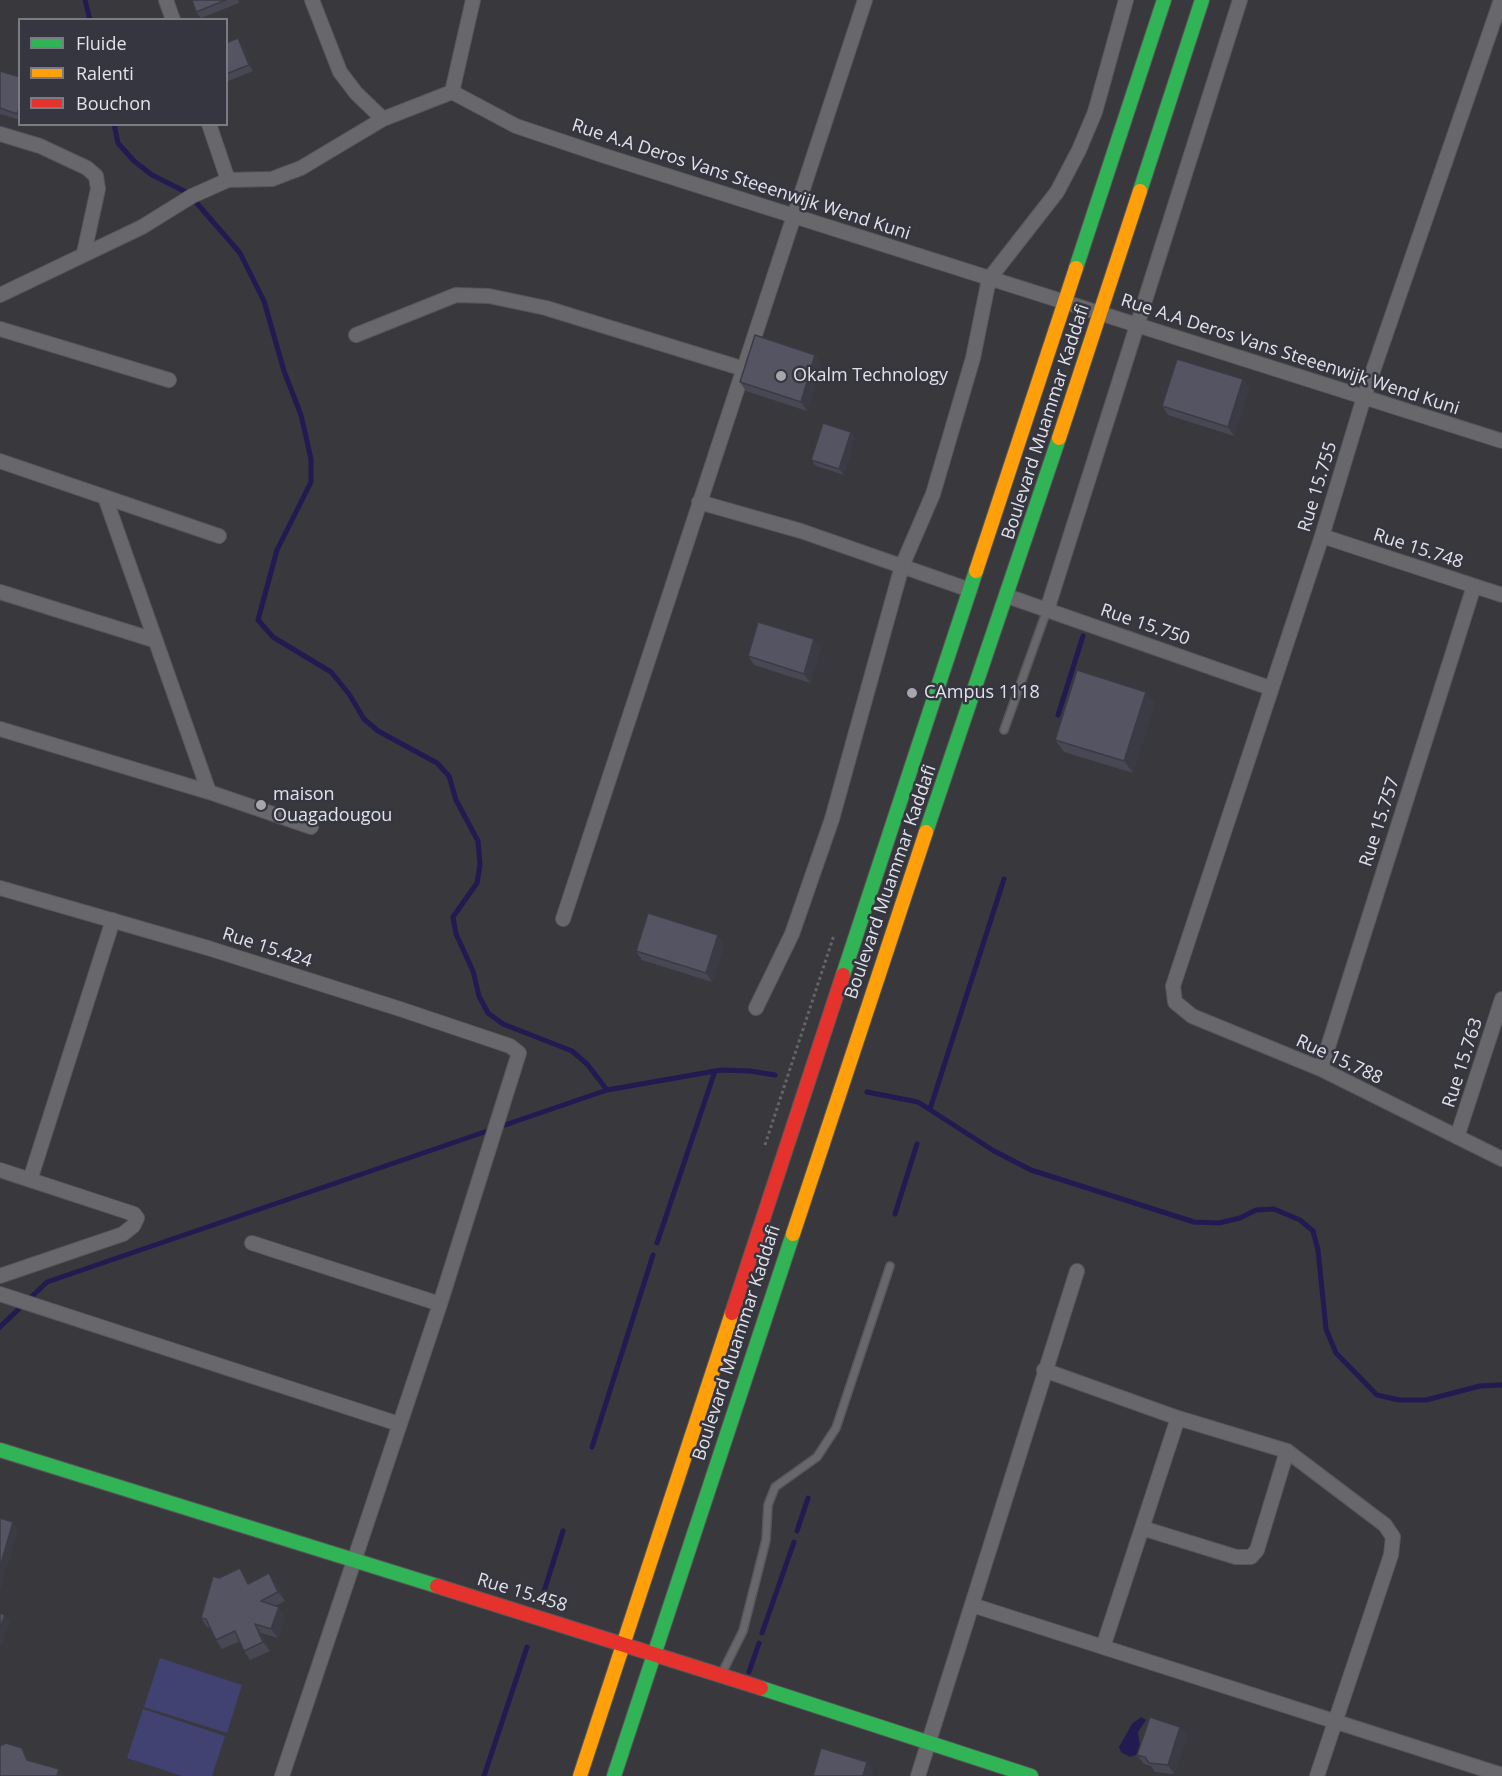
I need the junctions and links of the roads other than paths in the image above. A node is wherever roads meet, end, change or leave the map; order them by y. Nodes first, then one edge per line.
1 (166, 0) edge
2 (312, 0) edge
3 (473, 0) edge
4 (865, 0) edge
5 (1126, 0) edge
6 (1164, 0) edge
7 (1202, 0) edge
8 (1240, 0) edge
9 (1501, 0) edge
10 (171, 18) edge
11 (452, 92) junction
12 (383, 119) junction
13 (210, 126) edge
14 (0, 134) edge
15 (228, 180) junction
16 (793, 216) junction
17 (84, 253) junction
18 (989, 279) junction
19 (0, 295) edge
20 (1066, 303) junction
21 (1101, 314) junction
22 (1137, 326) junction
23 (0, 329) edge
24 (356, 335) dead end
25 (744, 369) junction
26 (169, 380) dead end
27 (1364, 397) junction
28 (1502, 441) edge
29 (0, 461) edge
30 (105, 497) junction
31 (699, 501) junction
32 (219, 536) dead end
33 (1323, 536) junction
34 (902, 566) junction
35 (1474, 586) junction
36 (970, 590) junction
37 (0, 592) edge
38 (1502, 595) edge
39 (1007, 596) junction
40 (1047, 610) junction
41 (154, 640) junction
42 (1270, 688) junction
43 (0, 729) edge
44 (1004, 730) dead end
45 (209, 792) junction
46 (311, 827) dead end
47 (0, 888) edge
48 (563, 919) dead end
49 (113, 920) junction
50 (1173, 986) joint
51 (1502, 999) edge
52 (756, 1008) dead end
53 (1321, 1069) junction
54 (1457, 1137) junction
55 (1502, 1159) edge
56 (0, 1170) edge
57 (30, 1179) junction
58 (252, 1243) dead end
59 (890, 1266) dead end
60 (1077, 1271) dead end
61 (0, 1276) edge
62 (0, 1294) edge
63 (440, 1304) junction
64 (1044, 1370) junction
65 (1178, 1418) junction
66 (399, 1424) junction
67 (0, 1450) edge
68 (1287, 1451) junction
69 (1142, 1528) junction
70 (352, 1560) junction
71 (972, 1605) junction
72 (622, 1643) junction
73 (1103, 1647) junction
74 (653, 1654) junction
75 (721, 1676) junction
76 (1335, 1723) junction
77 (928, 1743) junction
78 (1502, 1775) edge
79 (282, 1776) edge
80 (580, 1776) edge
81 (614, 1776) edge
82 (918, 1776) edge
83 (1032, 1776) edge
84 (1317, 1776) edge

1 - 10 street
2 - 12 street
3 - 11 street
4 - 16 street
5 - 18 street
6 - 20 main road, Boulevard Muammar Kaddafi
7 - 21 main road, Boulevard Muammar Kaddafi
8 - 22 street
9 - 27 street, Rue 15.755
11 - 12 street
11 - 16 street, Rue A.A Deros Vans Steeenwijk Wend Kuni
12 - 15 street
13 - 15 street
14 - 17 street
15 - 17 street
16 - 18 street, Rue A.A Deros Vans Steeenwijk Wend Kuni
16 - 25 street
17 - 19 street
18 - 20 street, Rue A.A Deros Vans Steeenwijk Wend Kuni
18 - 34 street
20 - 21 street, Rue A.A Deros Vans Steeenwijk Wend Kuni
20 - 36 main road, Boulevard Muammar Kaddafi
21 - 22 street, Rue A.A Deros Vans Steeenwijk Wend Kuni
21 - 39 main road, Boulevard Muammar Kaddafi
22 - 27 street, Rue A.A Deros Vans Steeenwijk Wend Kuni
22 - 40 street
23 - 26 street
24 - 25 street
25 - 31 street
27 - 28 street, Rue A.A Deros Vans Steeenwijk Wend Kuni
27 - 33 street, Rue 15.755
29 - 30 street
30 - 32 street
30 - 41 street
31 - 34 street
31 - 48 street
33 - 35 street, Rue 15.748
33 - 42 street, Rue 15.755
34 - 36 street
34 - 52 street
35 - 38 street, Rue 15.748
35 - 53 street, Rue 15.757
36 - 72 main road, Boulevard Muammar Kaddafi
37 - 41 street
39 - 40 street, Rue 15.750
39 - 74 main road, Boulevard Muammar Kaddafi
40 - 42 street, Rue 15.750
40 - 44 lane
41 - 45 street
42 - 50 street, Rue 15.755
43 - 45 street
45 - 46 street
47 - 49 street, Rue 15.424
49 - 57 street
49 - 63 street, Rue 15.424
50 - 53 street, Rue 15.788
51 - 54 street, Rue 15.763
53 - 54 street, Rue 15.788
54 - 55 street, Rue 15.788
56 - 57 street
57 - 61 street
58 - 63 street
59 - 75 lane
60 - 64 street
62 - 66 street
63 - 66 street
64 - 65 street
64 - 71 street
65 - 68 street
65 - 69 street
66 - 70 street
67 - 70 main road, Rue 15.458
68 - 69 street
68 - 76 street
69 - 73 street
70 - 72 main road, Rue 15.458
70 - 79 street
71 - 73 street
71 - 77 street
72 - 74 main road, Rue 15.458
72 - 80 main road, Boulevard Muammar Kaddafi
73 - 76 street
74 - 75 main road, Rue 15.458
74 - 81 main road, Boulevard Muammar Kaddafi
75 - 77 main road, Rue 15.458
76 - 78 street
76 - 84 street
77 - 82 street
77 - 83 main road, Rue 15.458

